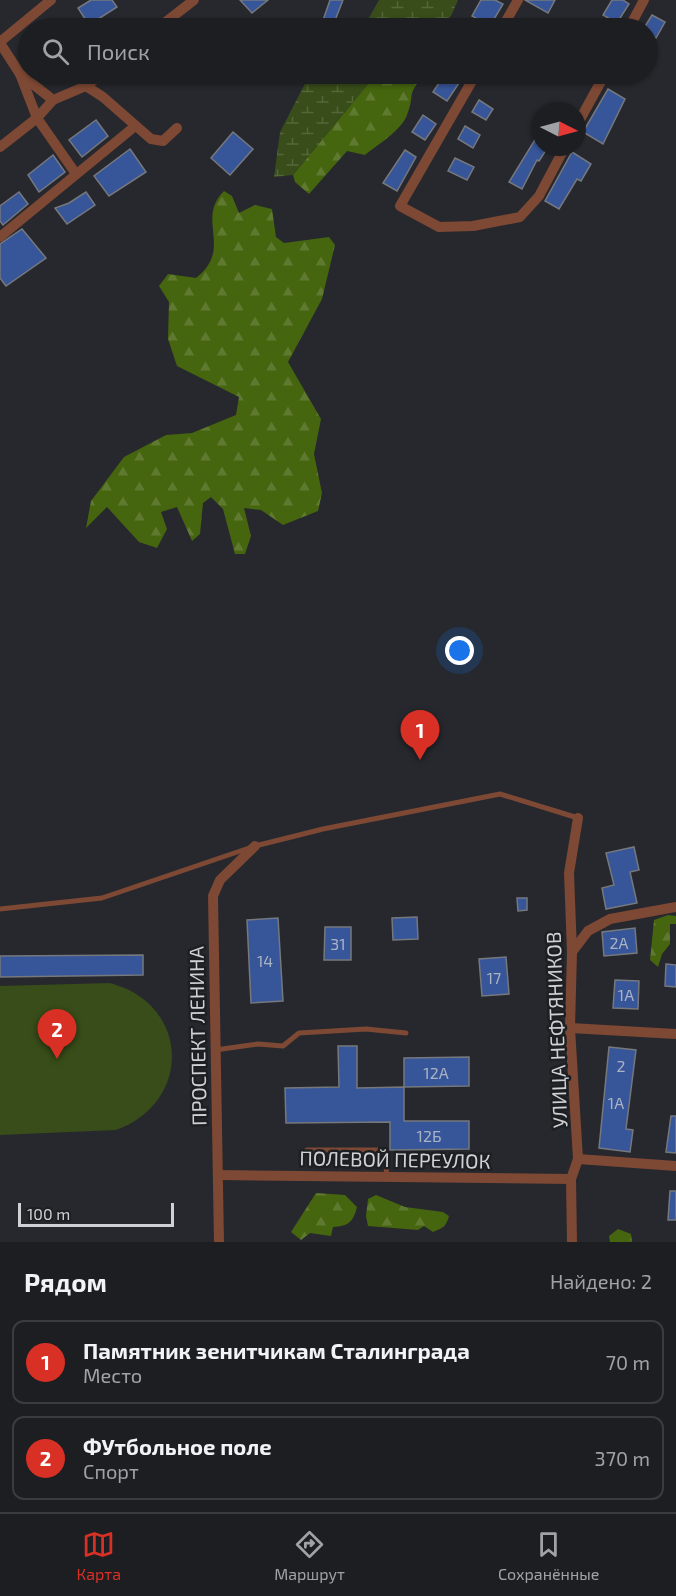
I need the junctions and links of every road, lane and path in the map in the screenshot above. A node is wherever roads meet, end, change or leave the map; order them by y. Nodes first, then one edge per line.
1 (51, 0) edge
2 (194, 0) edge
3 (518, 0) edge
4 (644, 0) edge
5 (30, 18) edge
6 (171, 18) edge
7 (508, 18) edge
8 (634, 18) edge
9 (18, 28) edge
10 (0, 43) edge
11 (18, 71) edge
12 (24, 84) edge
13 (33, 84) edge
14 (89, 84) edge
15 (470, 84) edge
16 (600, 84) edge
17 (86, 86) junction
18 (53, 100) junction
19 (586, 109) edge
20 (37, 118) junction
21 (134, 127) junction
22 (177, 128) dead end
23 (0, 147) edge
24 (560, 156) edge
25 (76, 174) junction
26 (0, 237) edge
27 (578, 818) joint
28 (255, 846) junction
29 (676, 907) edge
30 (0, 909) edge
31 (572, 952) junction
32 (570, 1028) junction
33 (406, 1033) dead end
34 (676, 1034) edge
35 (215, 1050) junction
36 (307, 1150) dead end
37 (578, 1159) junction
38 (676, 1166) edge
39 (218, 1175) junction
40 (386, 1177) junction
41 (571, 1179) junction
42 (219, 1242) edge
43 (572, 1242) edge

1 - 5 street
2 - 6 street
3 - 7 street
4 - 8 street
9 - 10 street
10 - 11 street
12 - 20 street
13 - 18 street
14 - 17 street
15 - 24 street
16 - 19 street
17 - 18 street
17 - 21 street
18 - 20 street
20 - 23 street
20 - 25 street
21 - 22 street
21 - 25 street
25 - 26 street
27 - 28 lane
27 - 31 street, УЛИЦА НЕФТЯНИКОВ
28 - 30 lane
28 - 35 street, ПРОСПЕКТ ЛЕНИНА
29 - 31 street
31 - 32 street, УЛИЦА НЕФТЯНИКОВ
32 - 34 street
32 - 37 street, УЛИЦА НЕФТЯНИКОВ
33 - 35 lane
35 - 39 street, ПРОСПЕКТ ЛЕНИНА
36 - 40 lane
37 - 38 street
37 - 41 street, УЛИЦА НЕФТЯНИКОВ
39 - 40 street, ПОЛЕВОЙ ПЕРЕУЛОК
39 - 42 street, ПРОСПЕКТ ЛЕНИНА
40 - 41 street, ПОЛЕВОЙ ПЕРЕУЛОК
41 - 43 street, УЛИЦА НЕФТЯНИКОВ

